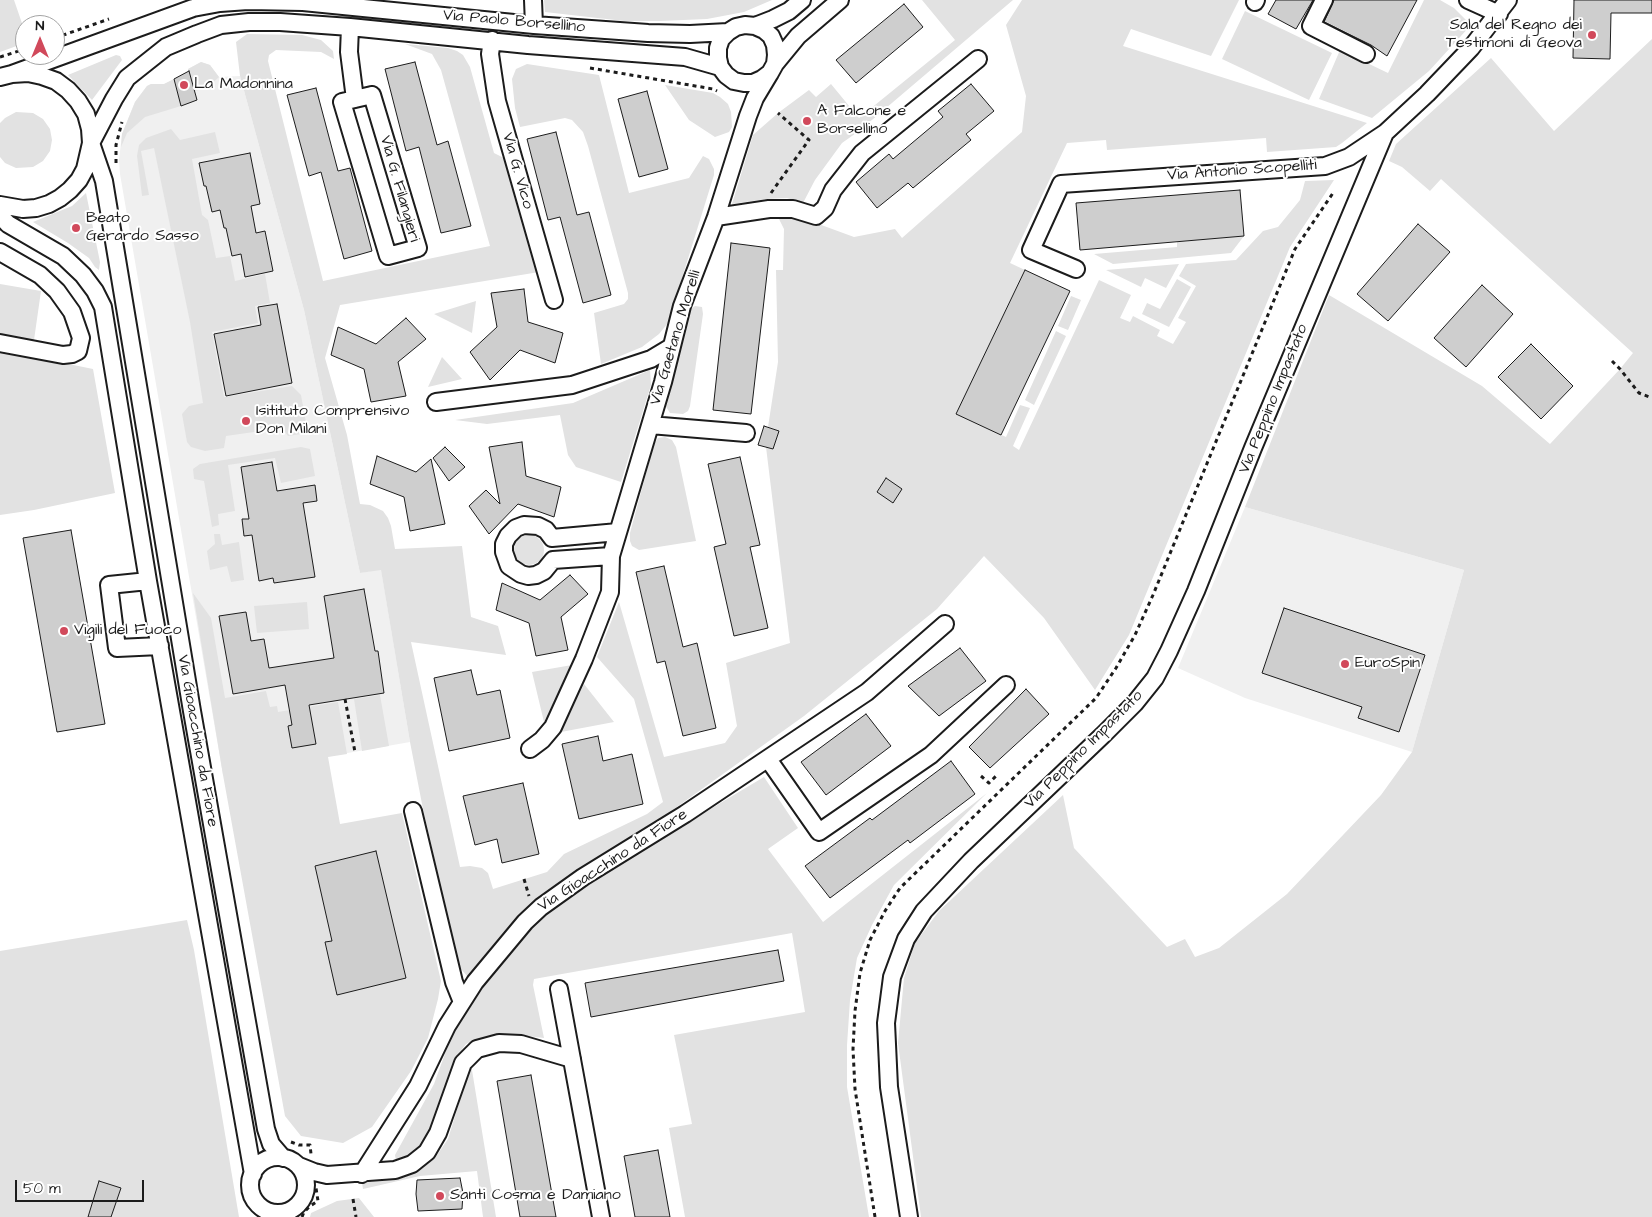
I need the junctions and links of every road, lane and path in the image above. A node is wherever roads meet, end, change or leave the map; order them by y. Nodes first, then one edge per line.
1 (533, 0) edge
2 (802, 0) edge
3 (840, 0) edge
4 (1324, 0) edge
5 (1468, 0) edge
6 (1508, 0) edge
7 (277, 1) edge
8 (338, 3) edge
9 (1499, 14) junction
10 (534, 24) junction
11 (755, 26) junction
12 (350, 27) junction
13 (728, 32) junction
14 (492, 40) junction
15 (15, 52) edge
16 (1366, 54) dead end
17 (0, 57) edge
18 (978, 59) dead end
19 (581, 66) dead end
20 (720, 67) junction
21 (772, 68) junction
22 (6, 76) edge
23 (734, 81) junction
24 (722, 93) dead end
25 (355, 99) junction
26 (778, 113) dead end
27 (124, 116) dead end
28 (748, 116) junction
29 (1385, 133) junction
30 (91, 144) junction
31 (116, 170) dead end
32 (1333, 193) dead end
33 (766, 199) dead end
34 (0, 205) edge
35 (0, 216) edge
36 (716, 217) junction
37 (0, 252) edge
38 (1076, 269) dead end
39 (554, 300) dead end
40 (0, 343) edge
41 (671, 347) junction
42 (1612, 361) dead end
43 (1652, 398) edge
44 (436, 402) dead end
45 (650, 425) junction
46 (746, 433) dead end
47 (618, 532) junction
48 (611, 556) junction
49 (148, 580) junction
50 (945, 624) dead end
51 (160, 646) junction
52 (1006, 685) dead end
53 (345, 699) dead end
54 (530, 749) dead end
55 (355, 752) dead end
56 (768, 759) junction
57 (997, 775) dead end
58 (981, 776) dead end
59 (413, 811) dead end
60 (524, 879) dead end
61 (532, 904) dead end
62 (559, 989) dead end
63 (462, 1002) junction
64 (572, 1060) junction
65 (286, 1136) dead end
66 (283, 1158) junction
67 (253, 1174) junction
68 (362, 1174) junction
69 (312, 1178) junction
70 (352, 1200) dead end
71 (257, 1209) edge
72 (292, 1215) edge
73 (356, 1217) edge
74 (601, 1217) edge
75 (875, 1217) edge
76 (909, 1217) edge

1 - 10 street
2 - 11 street
3 - 21 street, Via Gaetano Morelli
4 - 16 street
5 - 9 street
6 - 9 street, Via Antonio Scopelliti
7 - 8 street, Via Paolo Borsellino
7 - 22 street, Via Paolo Borsellino
8 - 10 street, Via Paolo Borsellino
9 - 29 street, Via Antonio Scopelliti
10 - 13 street, Via Paolo Borsellino
11 - 13 street
11 - 21 street
12 - 14 street, Via Paolo Borsellino
12 - 25 street
12 - 30 street, Via Paolo Borsellino
13 - 20 street
14 - 20 street, Via Paolo Borsellino
14 - 39 street, Via G. Vico
15 - 17 path
18 - 36 street
19 - 24 path
20 - 23 street
21 - 23 street
21 - 28 street, Via Gaetano Morelli
22 - 30 street
23 - 28 street
25 - 25 street, Via G. Filangieri
26 - 33 path
27 - 31 path
28 - 36 street, Via Gaetano Morelli
29 - 38 street, Via Antonio Scopelliti
29 - 76 street, Via Peppino Impastato
30 - 34 street
30 - 66 street, Via Gioacchino da Fiore
32 - 75 path
35 - 49 street, Via Gioacchino da Fiore
36 - 41 street, Via Gaetano Morelli
37 - 40 street
41 - 44 street
41 - 45 street, Via Gaetano Morelli
42 - 43 path
45 - 46 street
45 - 47 street, Via Gaetano Morelli
47 - 48 street, Via Gaetano Morelli
47 - 48 street
48 - 54 street, Via Gaetano Morelli
49 - 51 street, Via Gioacchino da Fiore
49 - 51 street
50 - 56 street, Via Gioacchino da Fiore
51 - 67 street, Via Gioacchino da Fiore
52 - 56 street
53 - 55 path
56 - 63 street, Via Gioacchino da Fiore
57 - 58 path
59 - 63 street
60 - 61 path
62 - 64 street
63 - 68 street, Via Gioacchino da Fiore
64 - 68 street
64 - 74 street
65 - 69 path
66 - 67 street
66 - 69 street
67 - 71 street
68 - 69 street
69 - 72 street
69 - 72 path
70 - 73 path
71 - 72 street

